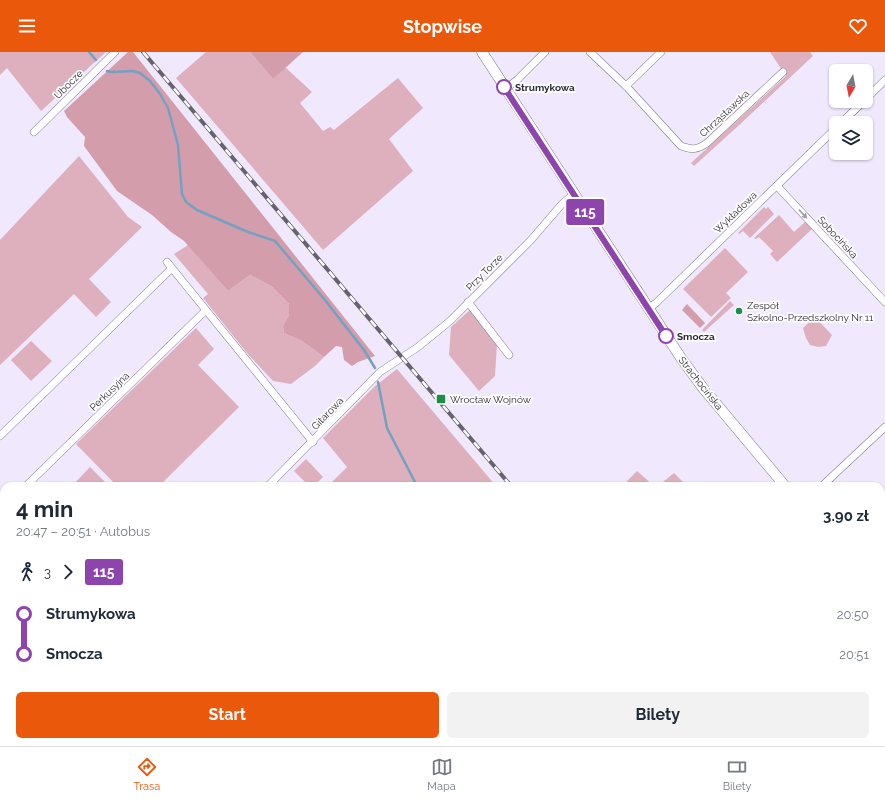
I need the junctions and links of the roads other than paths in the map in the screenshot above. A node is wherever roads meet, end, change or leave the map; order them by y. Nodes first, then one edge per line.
1 (115, 52) edge
2 (482, 52) edge
3 (545, 52) edge
4 (590, 52) edge
5 (661, 52) edge
6 (783, 72) dead end
7 (885, 80) edge
8 (626, 86) junction
9 (505, 89) junction
10 (873, 92) edge
11 (857, 108) edge
12 (848, 116) edge
13 (34, 132) dead end
14 (829, 135) edge
15 (777, 186) junction
16 (574, 194) junction
17 (167, 262) dead end
18 (171, 269) junction
19 (468, 302) junction
20 (885, 302) edge
21 (648, 309) junction
22 (205, 311) junction
23 (509, 355) dead end
24 (402, 357) joint
25 (885, 427) edge
26 (0, 436) edge
27 (312, 442) junction
28 (30, 482) edge
29 (272, 482) edge
30 (782, 482) edge
31 (826, 482) edge

1 - 13 street, Ubocze
2 - 9 main road, Strachocińska
3 - 9 street
4 - 8 street
5 - 8 street
6 - 8 street, Chrząstawska
7 - 10 street
9 - 16 main road, Strachocińska
11 - 12 street
14 - 15 street, Wykładowa
15 -> 20 street, Sobocińska
15 - 21 street, Wykładowa
16 - 19 street, Przy Torze
16 - 21 main road, Strachocińska
17 - 18 street
18 - 22 street
18 - 26 street
19 - 23 street
19 - 24 street, Przy Torze
21 - 30 main road, Strachocińska
22 - 27 street
22 - 28 street, Perkusyjna
24 - 27 street, Gitarowa
25 - 31 street
27 - 29 street, Gitarowa

